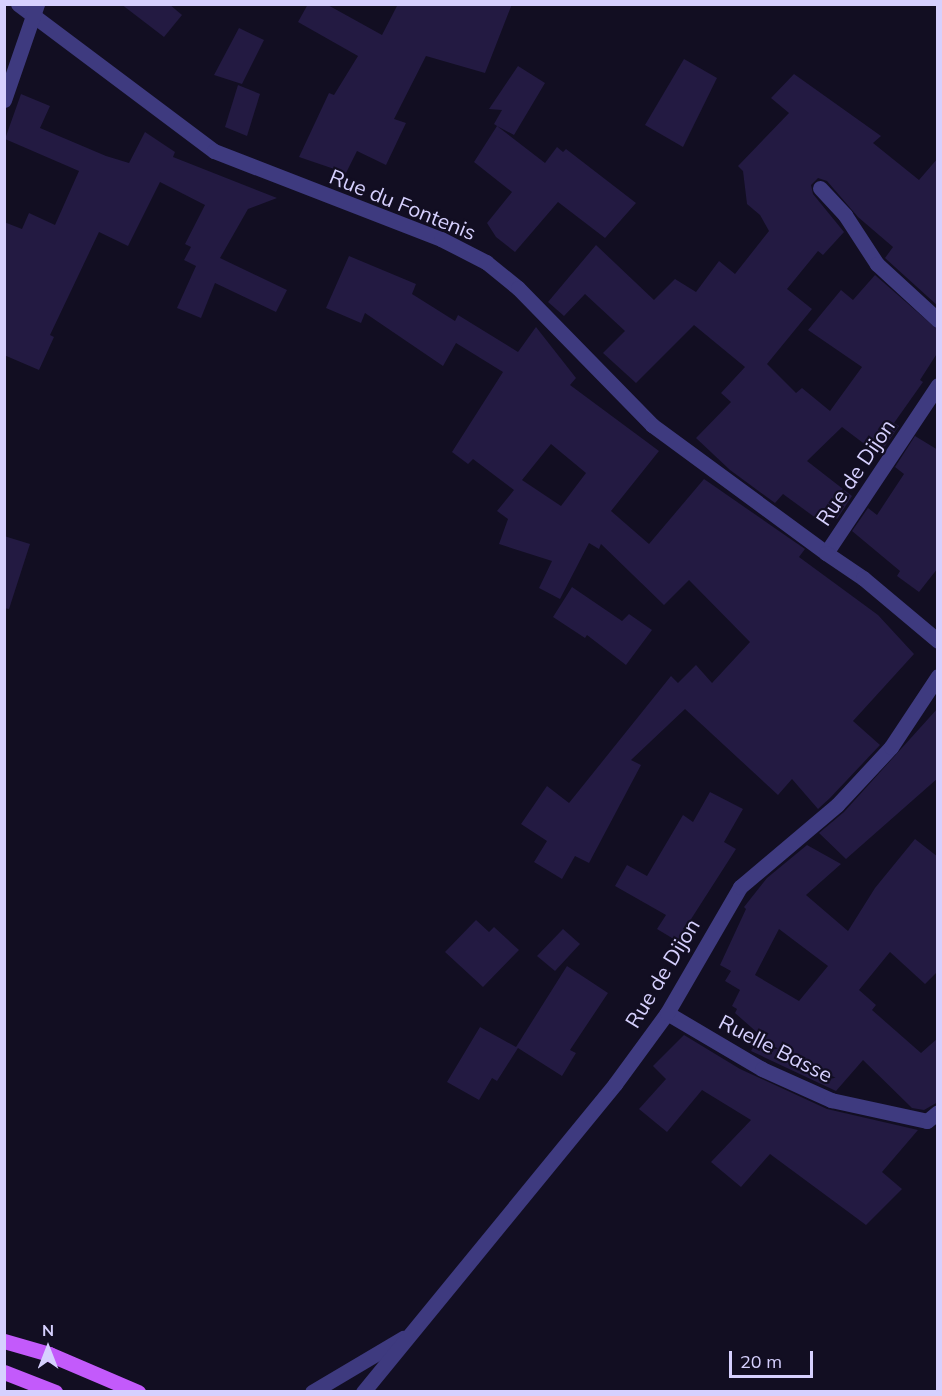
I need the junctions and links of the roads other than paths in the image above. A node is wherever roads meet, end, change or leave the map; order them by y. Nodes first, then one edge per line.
1 (18, 4) edge
2 (35, 11) edge
3 (4, 100) edge
4 (820, 188) dead end
5 (938, 320) edge
6 (938, 385) edge
7 (826, 553) junction
8 (938, 641) edge
9 (938, 676) edge
10 (668, 1013) junction
11 (938, 1112) edge
12 (411, 1333) junction
13 (4, 1341) edge
14 (4, 1372) edge
15 (56, 1392) edge
16 (138, 1392) edge
17 (312, 1392) edge
18 (363, 1392) edge

1 - 2 street, Rue du Fontenis
2 - 3 street
2 - 7 street, Rue du Fontenis
4 - 5 street
6 - 7 street, Rue de Dijon
7 - 8 street, Rue de Dijon
9 - 10 street, Rue de Dijon
10 - 11 street, Ruelle Basse
10 - 12 street, Rue de Dijon
12 - 17 street, Rue de Dijon
12 - 18 street, Rue de Dijon
13 - 16 main road
14 - 15 main road

